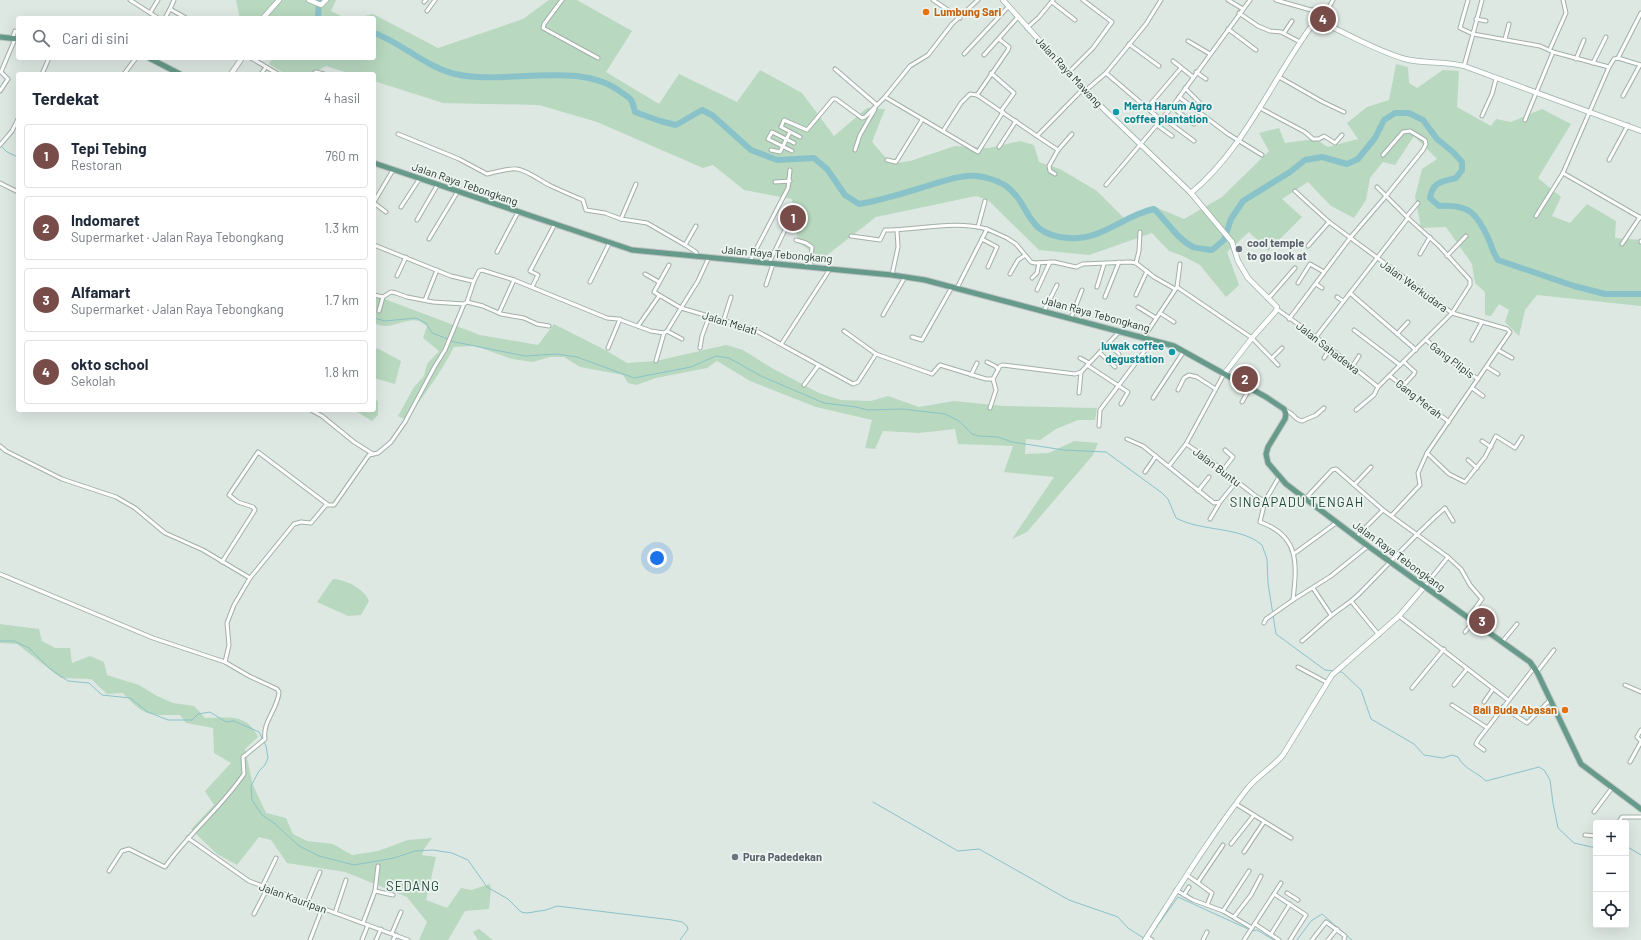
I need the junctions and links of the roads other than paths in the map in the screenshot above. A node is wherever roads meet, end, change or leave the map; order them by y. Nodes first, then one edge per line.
1 (130, 0) edge
2 (158, 0) edge
3 (174, 0) edge
4 (279, 0) edge
5 (326, 0) edge
6 (434, 0) edge
7 (562, 0) edge
8 (933, 0) edge
9 (978, 0) edge
10 (1004, 0) edge
11 (1083, 0) edge
12 (1161, 0) edge
13 (1228, 0) edge
14 (1250, 0) edge
15 (1276, 0) edge
16 (1333, 0) edge
17 (1468, 0) edge
18 (1482, 0) edge
19 (1563, 0) edge
20 (310, 1) edge
21 (1052, 1) edge
22 (1009, 6) junction
23 (170, 9) junction
24 (1243, 9) junction
25 (1311, 10) junction
26 (427, 11) dead end
27 (150, 13) junction
28 (1239, 13) junction
29 (1641, 13) edge
30 (155, 16) edge
31 (166, 16) edge
32 (182, 16) edge
33 (265, 16) edge
34 (1018, 17) junction
35 (960, 18) junction
36 (1476, 19) junction
37 (1075, 20) dead end
38 (1486, 21) dead end
39 (1292, 22) dead end
40 (1318, 24) junction
41 (1509, 24) dead end
42 (1027, 28) junction
43 (1228, 29) junction
44 (15, 32) dead end
45 (1284, 33) junction
46 (1473, 34) junction
47 (0, 37) edge
48 (1606, 37) dead end
49 (15, 39) edge
50 (999, 39) junction
51 (1505, 39) junction
52 (1584, 40) dead end
53 (1188, 41) dead end
54 (1300, 42) junction
55 (1129, 44) junction
56 (1256, 50) dead end
57 (1551, 51) junction
58 (964, 54) dead end
59 (1210, 54) junction
60 (984, 55) dead end
61 (598, 58) dead end
62 (1618, 58) junction
63 (1576, 59) junction
64 (48, 60) edge
65 (134, 60) edge
66 (153, 60) edge
67 (241, 60) edge
68 (254, 60) edge
69 (1173, 61) dead end
70 (1593, 63) junction
71 (1641, 65) edge
72 (1159, 66) dead end
73 (1464, 66) junction
74 (266, 67) junction
75 (1610, 67) junction
76 (1182, 68) junction
77 (835, 69) dead end
78 (43, 72) edge
79 (126, 72) edge
80 (176, 72) edge
81 (232, 72) edge
82 (262, 72) edge
83 (275, 72) edge
84 (1069, 72) junction
85 (1196, 72) junction
86 (991, 73) junction
87 (1106, 73) junction
88 (1193, 77) junction
89 (1279, 77) junction
90 (1206, 79) dead end
91 (1496, 79) junction
92 (1185, 88) junction
93 (1084, 90) junction
94 (0, 91) edge
95 (1536, 92) junction
96 (976, 95) junction
97 (1623, 96) dead end
98 (885, 97) junction
99 (1179, 97) junction
100 (1201, 104) dead end
101 (876, 106) junction
102 (1172, 107) junction
103 (1147, 108) junction
104 (1260, 108) junction
105 (1590, 111) junction
106 (1002, 112) junction
107 (1344, 112) dead end
108 (1482, 116) dead end
109 (1162, 119) junction
110 (922, 120) junction
111 (1525, 120) dead end
112 (1016, 121) junction
113 (16, 123) edge
114 (1194, 124) dead end
115 (1157, 125) junction
116 (1628, 126) junction
117 (13, 129) junction
118 (16, 130) edge
119 (943, 130) junction
120 (1641, 131) edge
121 (790, 132) junction
122 (398, 134) dead end
123 (1072, 134) dead end
124 (1342, 135) dead end
125 (1037, 136) junction
126 (1172, 136) dead end
127 (800, 137) dead end
128 (786, 138) junction
129 (1238, 140) junction
130 (1194, 141) dead end
131 (794, 143) dead end
132 (1140, 144) junction
133 (0, 145) edge
134 (783, 146) junction
135 (999, 146) dead end
136 (771, 150) dead end
137 (792, 150) dead end
138 (855, 150) dead end
139 (1058, 150) junction
140 (1262, 155) dead end
141 (1383, 156) dead end
142 (887, 160) dead end
143 (1609, 160) dead end
144 (376, 164) edge
145 (393, 170) junction
146 (790, 170) dead end
147 (1562, 173) junction
148 (1055, 174) dead end
149 (420, 178) junction
150 (775, 182) dead end
151 (790, 182) junction
152 (0, 183) edge
153 (438, 184) junction
154 (636, 184) dead end
155 (1106, 185) dead end
156 (1377, 188) dead end
157 (16, 191) edge
158 (458, 191) junction
159 (1295, 191) dead end
160 (1191, 194) junction
161 (1386, 196) junction
162 (376, 199) edge
163 (985, 201) dead end
164 (1418, 203) dead end
165 (376, 204) edge
166 (401, 207) dead end
167 (795, 209) dead end
168 (386, 212) dead end
169 (518, 212) junction
170 (1536, 216) dead end
171 (1408, 217) junction
172 (1641, 217) edge
173 (621, 219) junction
174 (417, 220) dead end
175 (1329, 222) junction
176 (555, 224) junction
177 (696, 226) dead end
178 (978, 227) junction
179 (897, 230) junction
180 (987, 230) junction
181 (1140, 232) dead end
182 (851, 236) dead end
183 (1466, 236) dead end
184 (1350, 238) junction
185 (1430, 238) junction
186 (428, 239) dead end
187 (982, 239) junction
188 (796, 240) dead end
189 (610, 242) junction
190 (1622, 244) dead end
191 (685, 245) junction
192 (376, 246) edge
193 (1308, 246) dead end
194 (497, 252) dead end
195 (1420, 254) dead end
196 (698, 256) junction
197 (1024, 256) junction
198 (1447, 256) junction
199 (406, 257) junction
200 (709, 257) junction
201 (1376, 258) junction
202 (750, 261) junction
203 (1050, 262) junction
204 (1119, 262) junction
205 (771, 263) junction
206 (1039, 263) junction
207 (1136, 263) junction
208 (1104, 264) junction
209 (1180, 264) dead end
210 (669, 265) dead end
211 (810, 267) junction
212 (988, 267) dead end
213 (1295, 268) dead end
214 (830, 269) junction
215 (437, 270) junction
216 (1147, 271) junction
217 (1324, 272) junction
218 (645, 274) dead end
219 (1010, 274) dead end
220 (892, 275) junction
221 (397, 276) dead end
222 (905, 276) junction
223 (1032, 278) dead end
224 (514, 280) junction
225 (474, 281) junction
226 (590, 282) dead end
227 (659, 282) junction
228 (1298, 283) dead end
229 (1316, 284) junction
230 (766, 285) dead end
231 (1057, 285) dead end
232 (532, 287) junction
233 (1097, 287) dead end
234 (955, 288) junction
235 (1176, 288) junction
236 (1322, 288) dead end
237 (1037, 290) dead end
238 (1082, 290) dead end
239 (1350, 293) junction
240 (376, 295) edge
241 (1136, 295) dead end
242 (658, 296) junction
243 (383, 297) junction
244 (731, 297) dead end
245 (1105, 297) dead end
246 (1337, 297) dead end
247 (1268, 299) junction
248 (425, 300) junction
249 (1343, 301) junction
250 (465, 303) junction
251 (1138, 307) dead end
252 (681, 308) junction
253 (1277, 309) junction
254 (379, 311) dead end
255 (1044, 311) junction
256 (499, 313) junction
257 (1160, 313) junction
258 (1452, 313) junction
259 (883, 315) dead end
260 (709, 317) junction
261 (1072, 318) junction
262 (1156, 318) junction
263 (620, 319) junction
264 (724, 319) junction
265 (1289, 319) junction
266 (1174, 322) dead end
267 (1408, 322) dead end
268 (1482, 322) junction
269 (549, 326) dead end
270 (638, 326) junction
271 (1354, 330) dead end
272 (844, 331) dead end
273 (1120, 331) junction
274 (666, 332) junction
275 (1397, 334) junction
276 (912, 337) dead end
277 (1144, 337) junction
278 (1316, 337) junction
279 (1252, 338) junction
280 (682, 339) dead end
281 (1152, 340) junction
282 (1426, 340) junction
283 (1472, 340) dead end
284 (782, 343) junction
285 (1108, 344) junction
286 (608, 348) dead end
287 (700, 348) dead end
288 (1282, 348) dead end
289 (1330, 349) junction
290 (1416, 350) junction
291 (1498, 350) junction
292 (1184, 351) junction
293 (1100, 353) junction
294 (876, 354) junction
295 (1119, 354) dead end
296 (1359, 356) dead end
297 (1080, 358) dead end
298 (1272, 358) junction
299 (1324, 358) dead end
300 (1512, 358) dead end
301 (656, 361) dead end
302 (987, 362) dead end
303 (1404, 362) junction
304 (977, 363) dead end
305 (1088, 364) junction
306 (1278, 365) dead end
307 (1400, 365) junction
308 (818, 366) junction
309 (1352, 366) junction
310 (1115, 367) dead end
311 (1487, 367) junction
312 (998, 369) junction
313 (1079, 373) junction
314 (1224, 374) junction
315 (1498, 374) dead end
316 (971, 375) junction
317 (1390, 376) junction
318 (993, 379) junction
319 (1478, 379) junction
320 (804, 385) dead end
321 (1118, 385) junction
322 (1403, 386) junction
323 (1378, 387) junction
324 (1214, 388) junction
325 (1250, 388) junction
326 (1472, 388) junction
327 (1178, 390) dead end
328 (1079, 393) dead end
329 (1483, 396) dead end
330 (1153, 398) dead end
331 (1242, 402) dead end
332 (1121, 404) dead end
333 (990, 408) dead end
334 (1324, 408) dead end
335 (1356, 410) dead end
336 (1285, 411) junction
337 (315, 412) edge
338 (1449, 422) junction
339 (1099, 426) dead end
340 (1522, 436) dead end
341 (1127, 439) dead end
342 (1482, 441) dead end
343 (1186, 444) junction
344 (0, 446) edge
345 (1491, 447) junction
346 (1225, 450) dead end
347 (1427, 453) junction
348 (373, 454) junction
349 (1156, 456) junction
350 (1468, 460) dead end
351 (1169, 466) junction
352 (1371, 467) dead end
353 (1477, 468) junction
354 (1223, 470) junction
355 (1145, 472) dead end
356 (1209, 477) dead end
357 (1279, 477) junction
358 (1237, 481) junction
359 (1354, 485) junction
360 (1198, 491) junction
361 (1305, 499) junction
362 (1265, 501) junction
363 (328, 504) junction
364 (1219, 504) junction
365 (1382, 510) junction
366 (1392, 515) junction
367 (1210, 519) dead end
368 (1453, 521) dead end
369 (1336, 523) junction
370 (1417, 533) junction
371 (1356, 537) junction
372 (1368, 546) junction
373 (1295, 553) junction
374 (1448, 557) junction
375 (222, 562) junction
376 (1392, 563) junction
377 (0, 574) edge
378 (250, 578) junction
379 (1424, 587) junction
380 (1313, 588) junction
381 (1293, 600) junction
382 (1351, 601) junction
383 (1331, 615) junction
384 (1400, 616) junction
385 (1470, 620) junction
386 (1264, 623) dead end
387 (1517, 624) dead end
388 (1465, 632) dead end
389 (1379, 635) junction
390 (1302, 641) dead end
391 (1502, 642) junction
392 (1444, 649) junction
393 (1554, 650) dead end
394 (225, 662) junction
395 (1298, 667) dead end
396 (1467, 669) junction
397 (1536, 670) junction
398 (1326, 682) junction
399 (1454, 685) dead end
400 (1625, 685) dead end
401 (1412, 688) dead end
402 (1493, 689) junction
403 (1641, 692) edge
404 (1508, 700) junction
405 (1550, 700) junction
406 (1484, 702) dead end
407 (1452, 705) dead end
408 (1503, 707) junction
409 (1486, 727) junction
410 (1641, 730) edge
411 (1641, 742) edge
412 (1484, 750) dead end
413 (1630, 762) dead end
414 (1612, 788) junction
415 (1236, 804) junction
416 (1641, 809) edge
417 (1594, 812) dead end
418 (1254, 816) junction
419 (1641, 817) edge
420 (1620, 820) edge
421 (1264, 822) junction
422 (1585, 835) dead end
423 (1593, 836) edge
424 (188, 838) junction
425 (1291, 838) dead end
426 (1231, 844) dead end
427 (1223, 845) dead end
428 (1244, 852) dead end
429 (276, 858) dead end
430 (378, 866) dead end
431 (109, 871) dead end
432 (1249, 871) dead end
433 (320, 872) dead end
434 (1187, 875) junction
435 (1261, 876) dead end
436 (346, 880) dead end
437 (1198, 882) junction
438 (1281, 883) dead end
439 (262, 887) junction
440 (1189, 887) dead end
441 (267, 889) junction
442 (1176, 890) junction
443 (375, 891) junction
444 (1287, 893) dead end
445 (1274, 894) junction
446 (1184, 895) junction
447 (393, 896) dead end
448 (307, 903) junction
449 (1290, 904) junction
450 (1207, 905) junction
451 (1294, 907) junction
452 (322, 909) junction
453 (1223, 911) junction
454 (401, 912) dead end
455 (335, 913) junction
456 (254, 914) dead end
457 (1234, 917) junction
458 (363, 923) junction
459 (1255, 924) junction
460 (368, 925) junction
461 (1252, 928) junction
462 (380, 929) junction
463 (1337, 929) junction
464 (1208, 932) dead end
465 (392, 933) junction
466 (1271, 934) junction
467 (396, 935) junction
468 (1146, 938) edge
469 (310, 940) edge
470 (362, 940) edge
471 (376, 940) edge
472 (392, 940) edge
473 (408, 940) edge
474 (1152, 940) edge
475 (1203, 940) edge
476 (1244, 940) edge
477 (1280, 940) edge
478 (1290, 940) edge
479 (1312, 940) edge
480 (1328, 940) edge
481 (1344, 940) edge

1 - 27 street
2 - 27 street
3 - 23 street
4 - 33 main road
5 - 20 main road
6 - 26 street
7 - 61 street
8 - 35 street
9 - 35 street
10 - 22 main road, Jalan Raya Mawang
11 - 84 street
12 - 55 street
13 - 24 street
14 - 24 street
15 - 25 street
16 - 25 street
17 - 46 street
18 - 36 street
19 - 57 street
21 - 37 street
21 - 42 street
22 - 34 main road, Jalan Raya Mawang
22 - 58 street
23 - 31 street
23 - 32 street
24 - 28 street
25 - 40 street
27 - 30 street
28 - 43 street
28 - 45 street
29 - 62 street
34 - 42 main road, Jalan Raya Mawang
34 - 50 street
35 - 98 street
36 - 38 street
36 - 46 street
39 - 45 street
40 - 54 main road
40 - 73 main road
41 - 51 street
42 - 84 main road, Jalan Raya Mawang
43 - 56 street
43 - 59 street
44 - 49 street
45 - 54 street
46 - 51 street
46 - 73 street
47 - 49 main road
48 - 70 street
49 - 94 street
50 - 60 street
50 - 86 street
51 - 57 street
52 - 63 street
53 - 59 street
54 - 89 main road
55 - 72 street
55 - 87 street
57 - 63 street
57 - 95 street
59 - 85 street
62 - 71 street
62 - 75 street
63 - 70 street
64 - 78 street
65 - 79 street
66 - 80 main road
67 - 81 main road
68 - 74 street
69 - 76 street
70 - 75 street
71 - 97 street
73 - 91 main road
74 - 82 street
74 - 83 street
75 - 105 street
76 - 88 street
76 - 103 street
77 - 101 street
84 - 93 main road, Jalan Raya Mawang
85 - 88 street
85 - 90 street
86 - 96 street
86 - 106 street
87 - 93 street
87 - 103 street
88 - 92 street
89 - 104 main road
89 - 107 street
91 - 95 main road
91 - 108 street
92 - 99 street
92 - 100 street
93 - 125 street
93 - 132 main road, Jalan Raya Mawang
95 - 105 main road
95 - 111 street
96 - 106 street
96 - 119 street
98 - 101 street
98 - 110 street
99 - 102 street
99 - 129 street
101 - 121 street
101 - 138 street
102 - 109 street
102 - 114 street
103 - 109 street
104 - 124 street
104 - 129 main road
105 - 116 main road
105 - 147 street
106 - 112 street
106 - 119 street
109 - 115 street
109 - 130 street
110 - 119 street
110 - 142 street
112 - 125 street
112 - 135 street
113 - 117 street
115 - 126 street
115 - 132 street
116 - 120 main road
116 - 143 street
117 - 118 street
117 - 133 street
121 - 127 street
121 - 128 street
122 - 173 street
123 - 139 street
125 - 139 street
128 - 131 street
128 - 134 street
128 - 134 street
129 - 140 street
129 - 160 main road
132 - 155 street
132 - 160 main road, Jalan Raya Mawang
134 - 136 street
134 - 137 street
139 - 148 street
141 - 161 street
144 - 145 main road, Jalan Raya Tebongkang
145 - 149 main road, Jalan Raya Tebongkang
145 - 162 street
146 - 151 street
147 - 170 street
147 - 172 street
149 - 153 main road, Jalan Raya Tebongkang
149 - 166 street
150 - 151 street
151 - 202 street
152 - 157 street
153 - 158 main road, Jalan Raya Tebongkang
153 - 174 street
154 - 173 street
156 - 161 street
158 - 169 main road, Jalan Raya Tebongkang
158 - 186 street
159 - 175 street, Jalan Werkudara
160 - 247 main road, Jalan Raya Mawang
161 - 171 street
161 - 184 street
163 - 178 street
164 - 171 street
165 - 168 street
167 - 205 street
169 - 176 main road, Jalan Raya Tebongkang
169 - 194 street
171 - 185 street
171 - 201 street
172 - 190 street
173 - 191 street
175 - 184 street, Jalan Werkudara
175 - 193 street
176 - 189 main road, Jalan Raya Tebongkang
176 - 232 street
177 - 191 street
178 - 179 street
178 - 180 street
179 - 182 street
179 - 220 street
180 - 187 street
180 - 197 street
181 - 207 street
183 - 198 street
184 - 201 street, Jalan Werkudara
184 - 217 street
185 - 195 street
185 - 198 street
187 - 212 street
187 - 234 street
188 - 211 street
189 - 196 main road, Jalan Raya Tebongkang
189 - 226 street
191 - 196 street
192 - 199 street
196 - 200 main road, Jalan Raya Tebongkang
197 - 206 street
197 - 219 street
198 - 258 street
199 - 215 street
199 - 221 street
200 - 202 main road, Jalan Raya Tebongkang
200 - 252 street
201 - 239 street
201 - 258 street, Jalan Werkudara
202 - 205 main road, Jalan Raya Tebongkang
203 - 206 street
203 - 208 street
203 - 237 street
204 - 207 street
204 - 208 street
204 - 245 street
205 - 211 main road, Jalan Raya Tebongkang
205 - 230 street
206 - 223 street
207 - 216 street
208 - 233 street
209 - 235 street
210 - 227 street
211 - 214 main road, Jalan Raya Tebongkang
213 - 247 street
214 - 220 main road, Jalan Raya Tebongkang
214 - 284 street
215 - 225 street
215 - 248 street
216 - 235 street
216 - 241 street
217 - 228 street
217 - 229 street
218 - 227 street
220 - 222 main road, Jalan Raya Tebongkang
222 - 234 main road, Jalan Raya Tebongkang
222 - 259 street
224 - 225 street
224 - 232 street
224 - 256 street
225 - 250 street
227 - 242 street
229 - 236 street
229 - 265 street
231 - 255 street
232 - 263 street
234 - 255 main road, Jalan Raya Tebongkang
234 - 276 street
235 - 257 street
235 - 279 street
238 - 261 street
239 - 249 street
239 - 275 street
240 - 243 street
242 - 252 street, Jalan Melati
242 - 270 street
243 - 248 street
243 - 254 street
244 - 264 street
246 - 249 street
247 - 253 main road, Jalan Raya Mawang
248 - 250 street
249 - 278 street
250 - 256 street
250 - 348 street
251 - 262 street
252 - 260 street, Jalan Melati
252 - 274 street
253 - 265 street, Jalan Sahadewa
253 - 279 main road
255 - 261 main road, Jalan Raya Tebongkang
256 - 269 street
257 - 262 street
257 - 266 street
258 - 268 street, Jalan Werkudara
258 - 282 street
260 - 264 street, Jalan Melati
260 - 287 street
261 - 273 main road, Jalan Raya Tebongkang
262 - 277 street
263 - 270 street
263 - 286 street
264 - 284 street, Jalan Melati
265 - 278 street, Jalan Sahadewa
267 - 275 street
268 - 283 street
268 - 291 street, Jalan Werkudara
270 - 274 street
271 - 307 street
272 - 294 street
273 - 277 main road, Jalan Raya Tebongkang
273 - 285 street
274 - 280 street
274 - 301 street
275 - 290 street
277 - 281 main road, Jalan Raya Tebongkang
278 - 289 street, Jalan Sahadewa
279 - 298 street
279 - 314 main road
281 - 292 main road, Jalan Raya Tebongkang
281 - 321 street
282 - 290 street
282 - 319 street, Gang Plipis
284 - 308 street, Jalan Melati
285 - 293 street
285 - 295 street
288 - 298 street
289 - 299 street
289 - 309 street, Jalan Sahadewa
290 - 303 street
291 - 300 street
291 - 311 street
292 - 314 main road, Jalan Raya Tebongkang
292 - 330 street
293 - 305 street
293 - 310 street
294 - 308 street, Jalan Melati
294 - 316 street
296 - 309 street
297 - 305 street
298 - 306 street
302 - 312 street
303 - 307 street
303 - 322 street
304 - 316 street
305 - 313 street
305 - 321 street
307 - 317 street
308 - 320 street
309 - 323 street, Jalan Sahadewa
311 - 315 street
311 - 319 street
312 - 313 street
312 - 318 street
313 - 328 street
314 - 324 street
314 - 325 main road, Jalan Raya Tebongkang
316 - 318 street
317 - 322 street, Gang Merah
317 - 323 street
318 - 333 street
319 - 326 street
321 - 332 street
321 - 339 street
322 - 338 street, Gang Merah
323 - 335 street
324 - 327 street
324 - 343 street
325 - 331 street
325 - 336 main road, Jalan Raya Tebongkang
326 - 329 street
326 - 338 street
334 - 336 street
336 - 357 main road, Jalan Raya Tebongkang
337 - 348 street
338 - 347 street
340 - 345 street
341 - 349 street
342 - 345 street
343 - 351 street
343 - 354 street, Jalan Buntu
344 - 375 street
345 - 353 street
346 - 354 street
347 - 353 street
347 - 366 street
348 - 363 street
349 - 351 street
349 - 355 street
350 - 353 street
351 - 360 street
352 - 359 street
354 - 358 street, Jalan Buntu
356 - 360 street
357 - 361 main road, Jalan Raya Tebongkang
357 - 362 street
358 - 362 street, Jalan Buntu
358 - 364 street
359 - 361 street
359 - 365 street
360 - 364 street
361 - 369 main road, Jalan Raya Tebongkang
362 - 373 street
363 - 375 street
363 - 378 street
364 - 367 street
365 - 366 street
365 - 371 street
366 - 370 street
368 - 370 street
369 - 371 main road, Jalan Raya Tebongkang
369 - 373 street
370 - 374 street
370 - 376 street
371 - 372 main road, Jalan Raya Tebongkang
372 - 376 main road, Jalan Raya Tebongkang
372 - 380 street
373 - 381 street
374 - 379 street
374 - 385 street
375 - 378 street
376 - 379 main road, Jalan Raya Tebongkang
376 - 382 street
377 - 394 street
378 - 394 street
379 - 384 main road
379 - 385 main road, Jalan Raya Tebongkang
380 - 381 street
380 - 383 street
381 - 386 street
382 - 383 street
382 - 389 street
383 - 390 street
384 - 389 main road
384 - 392 street
385 - 388 street
385 - 391 main road, Jalan Raya Tebongkang
387 - 391 street
389 - 398 main road
391 - 397 main road, Jalan Raya Tebongkang
392 - 396 street
392 - 401 street
393 - 397 street
394 - 424 street
395 - 398 street
396 - 399 street
396 - 402 street
397 - 404 street
397 - 405 main road, Jalan Raya Tebongkang
398 - 415 main road
400 - 403 street
402 - 404 street
402 - 406 street
404 - 408 street
405 - 408 street
405 - 414 main road, Jalan Raya Tebongkang
407 - 409 street
408 - 409 street
409 - 412 street
410 - 411 street
411 - 413 street
414 - 416 main road, Jalan Raya Tebongkang
414 - 417 street
415 - 418 street
415 - 434 main road
418 - 421 street
418 - 426 street
419 - 420 street
421 - 425 street
421 - 428 street
422 - 423 street
424 - 431 street
424 - 439 street, Jalan Kauripan
427 - 437 street
429 - 439 street
430 - 443 street
432 - 453 street
433 - 448 street
434 - 437 street
434 - 442 main road
435 - 457 street
436 - 455 street
437 - 450 street
438 - 445 street
439 - 441 street, Jalan Kauripan
440 - 446 street
441 - 448 street, Jalan Kauripan
441 - 456 street
442 - 446 street
442 - 468 main road
443 - 447 street
443 - 458 street
444 - 451 street
445 - 449 street
445 - 459 street
446 - 450 street
448 - 452 street, Jalan Kauripan
449 - 451 street
449 - 466 street
450 - 453 street
451 - 478 street
452 - 455 street, Jalan Kauripan
452 - 469 street
453 - 457 street
454 - 465 street
455 - 458 street, Jalan Kauripan
457 - 461 street
458 - 460 street, Jalan Kauripan
459 - 461 street
459 - 466 street
460 - 462 street, Jalan Kauripan
460 - 470 street
461 - 476 street
462 - 465 street, Jalan Kauripan
462 - 471 street
463 - 479 street
463 - 480 street
463 - 481 street
464 - 475 street
465 - 467 street, Jalan Kauripan
466 - 477 street
467 - 472 street
467 - 473 street, Jalan Kauripan
468 - 474 street

